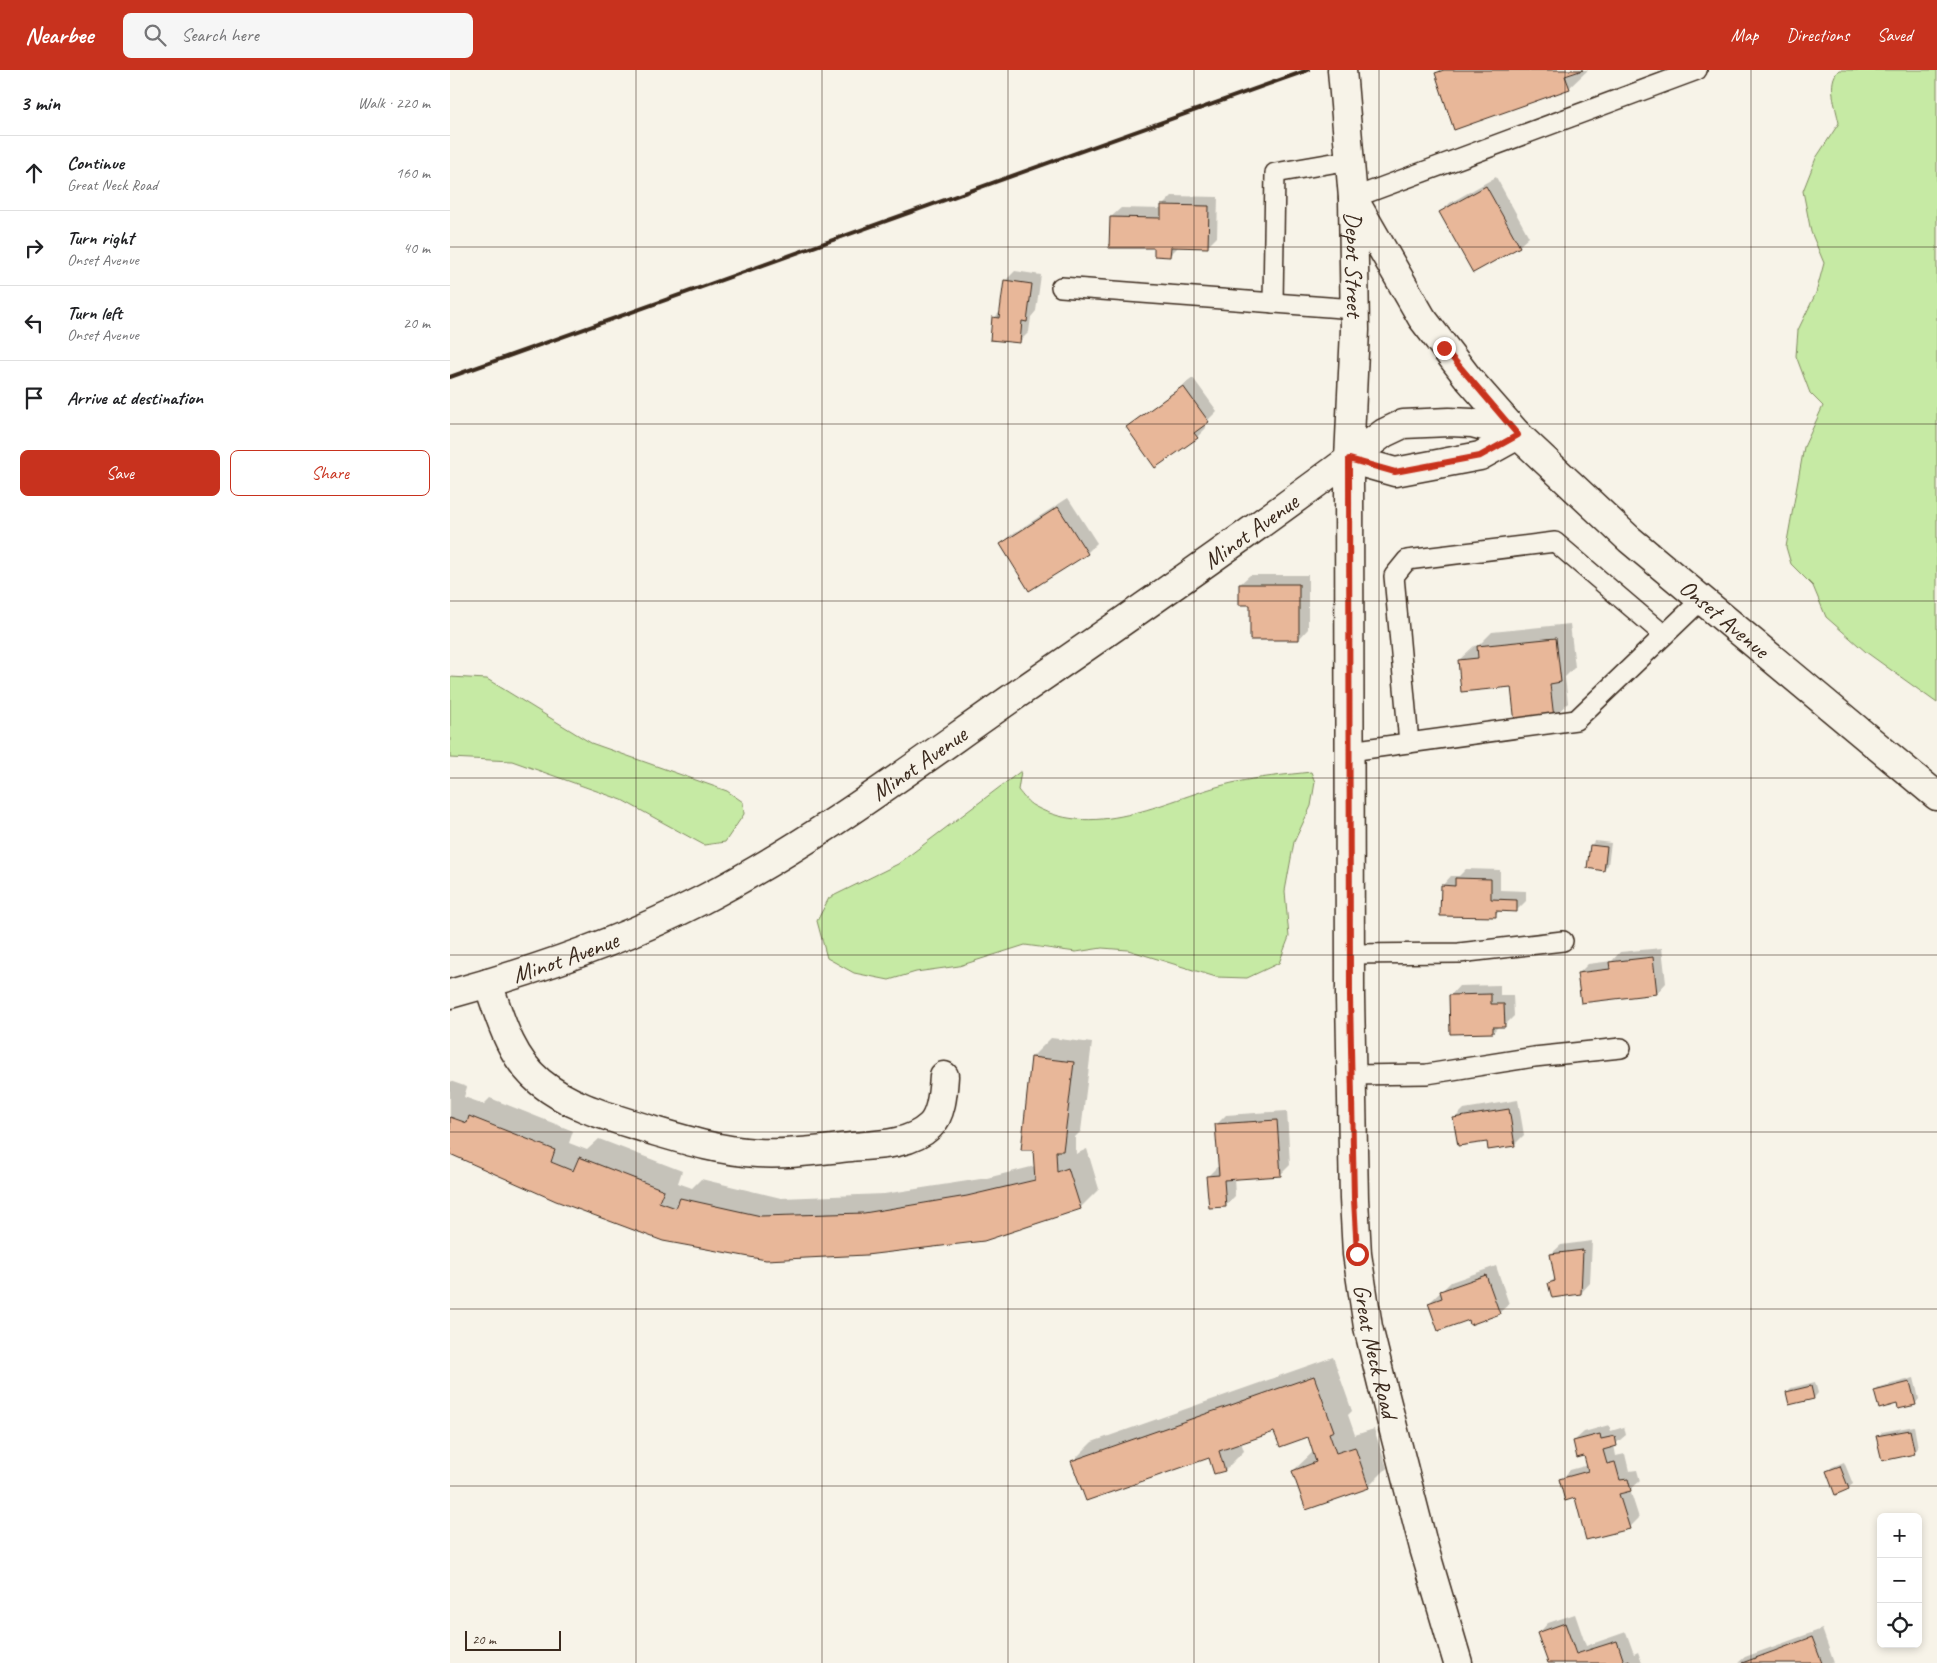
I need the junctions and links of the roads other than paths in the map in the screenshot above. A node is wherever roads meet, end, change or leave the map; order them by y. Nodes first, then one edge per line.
1 (1342, 70) edge
2 (1697, 70) edge
3 (1350, 160) junction
4 (1353, 198) junction
5 (1062, 287) dead end
6 (1273, 303) junction
7 (1355, 309) junction
8 (1518, 435) junction
9 (1349, 459) junction
10 (1701, 600) junction
11 (1664, 635) junction
12 (1409, 743) junction
13 (1350, 751) junction
14 (1937, 796) edge
15 (1563, 941) dead end
16 (1350, 954) junction
17 (488, 983) junction
18 (450, 994) edge
19 (1621, 1048) dead end
20 (1352, 1075) junction
21 (944, 1076) dead end
22 (1458, 1663) edge

1 - 3 main road, Depot Street
2 - 4 lane
3 - 4 main road, Depot Street
3 - 6 lane
4 - 7 main road, Depot Street
4 - 8 main road, Onset Avenue
5 - 6 lane
6 - 7 lane
7 - 9 main road, Depot Street
8 - 9 main road
8 - 9 main road, Onset Avenue
8 - 10 main road, Onset Avenue
9 - 13 main road, Great Neck Road
9 - 17 main road, Minot Avenue
10 - 11 lane
10 - 14 main road, Onset Avenue
11 - 12 lane
11 - 12 lane
12 - 13 lane
13 - 16 main road, Great Neck Road
15 - 16 lane
16 - 20 main road, Great Neck Road
17 - 18 main road, Minot Avenue
17 - 21 main road
19 - 20 lane
20 - 22 main road, Great Neck Road

